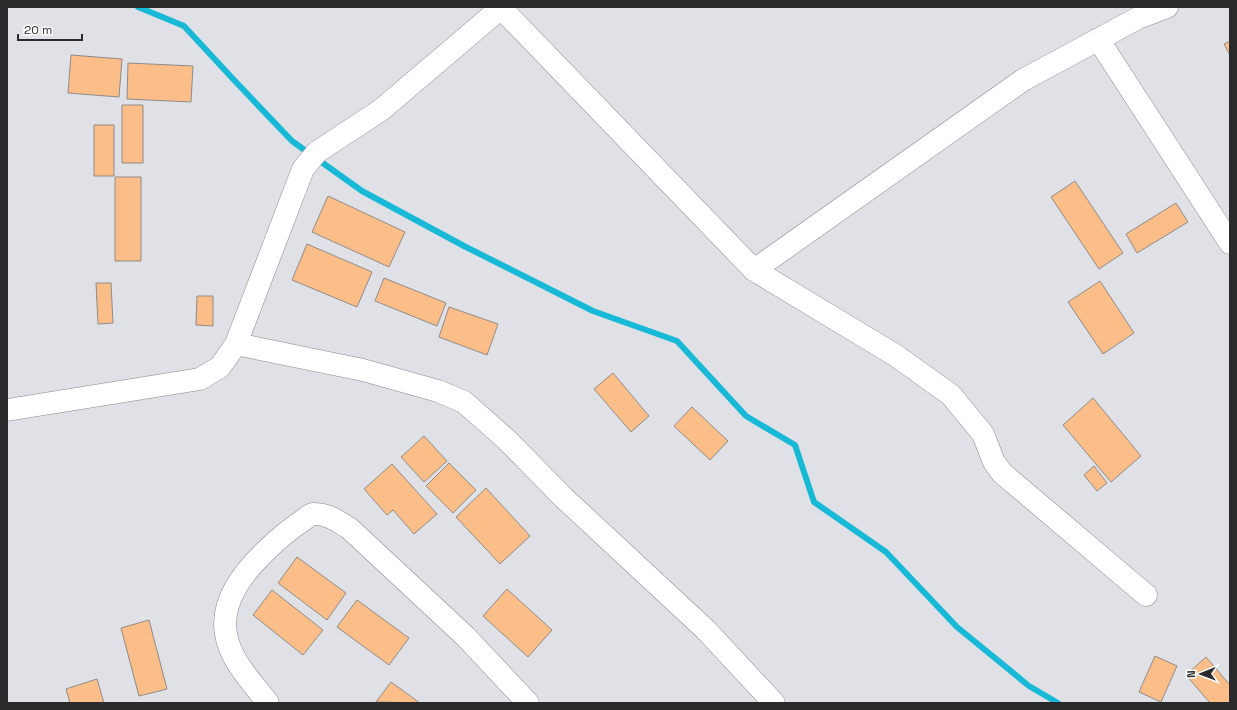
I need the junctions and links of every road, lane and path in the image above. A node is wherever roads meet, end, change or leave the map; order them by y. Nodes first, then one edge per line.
1 (1167, 7) edge
2 (501, 8) edge
3 (1098, 39) junction
4 (1230, 243) edge
5 (754, 270) junction
6 (236, 344) junction
7 (7, 410) edge
8 (1146, 595) dead end
9 (268, 703) edge
10 (528, 703) edge
11 (774, 703) edge

1 - 3 street
2 - 5 street
2 - 6 street
3 - 4 street
3 - 5 street
5 - 8 street
6 - 7 street
6 - 11 street
9 - 10 street

